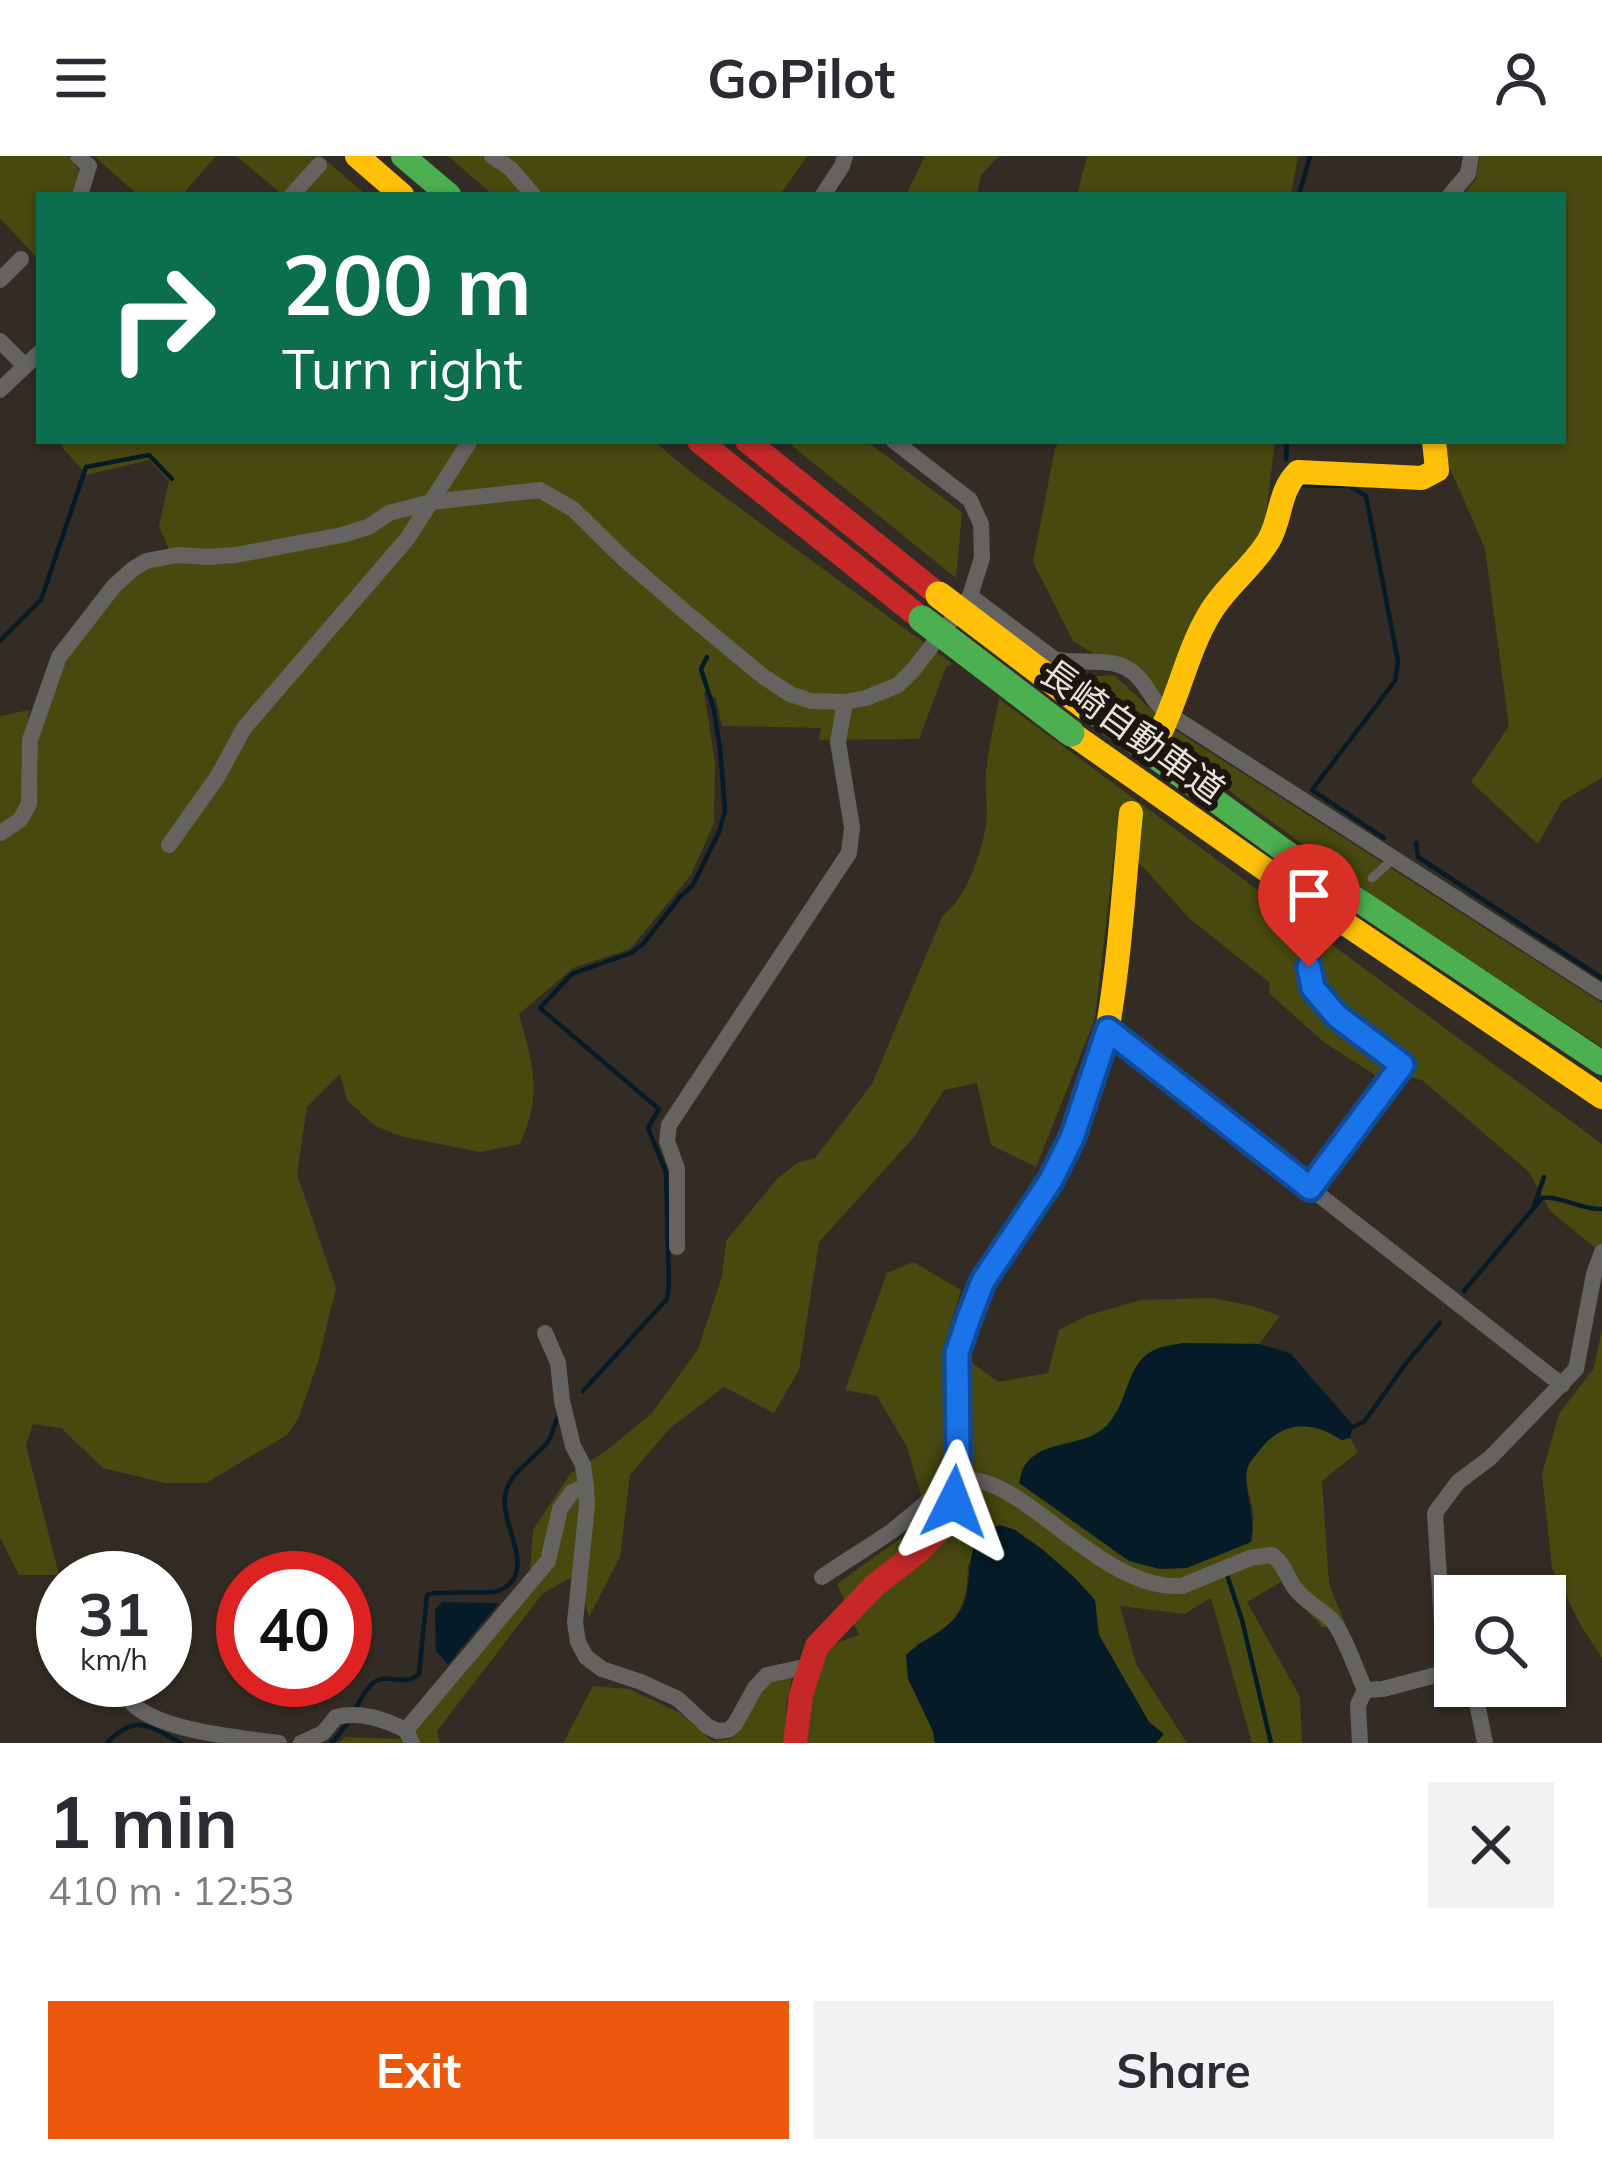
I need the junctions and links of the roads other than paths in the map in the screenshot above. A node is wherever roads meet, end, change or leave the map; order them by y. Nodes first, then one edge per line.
1 (78, 156) edge
2 (357, 156) edge
3 (403, 156) edge
4 (492, 156) edge
5 (845, 156) edge
6 (1472, 156) edge
7 (319, 165) dead end
8 (81, 192) edge
9 (295, 192) edge
10 (399, 192) edge
11 (445, 192) edge
12 (531, 192) edge
13 (825, 192) edge
14 (1453, 192) edge
15 (21, 259) dead end
16 (0, 280) edge
17 (0, 341) edge
18 (32, 359) edge
19 (0, 390) edge
20 (468, 444) edge
21 (703, 444) edge
22 (751, 444) edge
23 (898, 444) edge
24 (1433, 444) edge
25 (430, 502) junction
26 (970, 596) junction
27 (845, 701) junction
28 (1165, 725) junction
29 (1131, 813) dead end
30 (0, 833) edge
31 (170, 845) dead end
32 (1393, 859) junction
33 (1372, 878) dead end
34 (1319, 948) dead end
35 (1602, 992) edge
36 (1108, 1030) junction
37 (1602, 1063) edge
38 (1602, 1097) edge
39 (1310, 1188) junction
40 (677, 1247) dead end
41 (1602, 1252) edge
42 (545, 1333) dead end
43 (1562, 1385) junction
44 (957, 1481) junction
45 (586, 1486) junction
46 (1439, 1575) edge
47 (822, 1577) dead end
48 (808, 1666) junction
49 (1434, 1676) edge
50 (1365, 1690) junction
51 (137, 1707) edge
52 (1477, 1707) edge
53 (409, 1736) edge
54 (279, 1743) edge
55 (302, 1743) edge
56 (795, 1743) edge
57 (1360, 1743) edge
58 (1485, 1743) edge

1 - 8 street
2 - 10 main road
3 - 11 main road
4 - 12 street
5 - 13 street
6 - 14 street
7 - 9 street
15 - 16 street
17 - 18 street
18 - 19 street
20 - 25 street
21 - 38 main road, 長崎自動車道, bridge
22 - 37 main road, 長崎自動車道, bridge
23 - 26 street
24 - 28 main road
25 - 27 street
25 - 30 street
25 - 31 street
26 - 27 street
26 - 28 street
27 - 40 street
28 - 32 street
29 - 36 main road
32 - 33 lane
32 - 35 street
34 - 39 lane
36 - 39 street
36 - 44 main road
39 - 43 street
41 - 43 street
42 - 45 street
43 - 46 street
44 - 47 street
44 - 48 main road
44 - 50 street
45 - 48 street
45 - 53 street
48 - 56 main road
49 - 50 street
50 - 57 street
51 - 54 street
52 - 58 street
53 - 55 street

